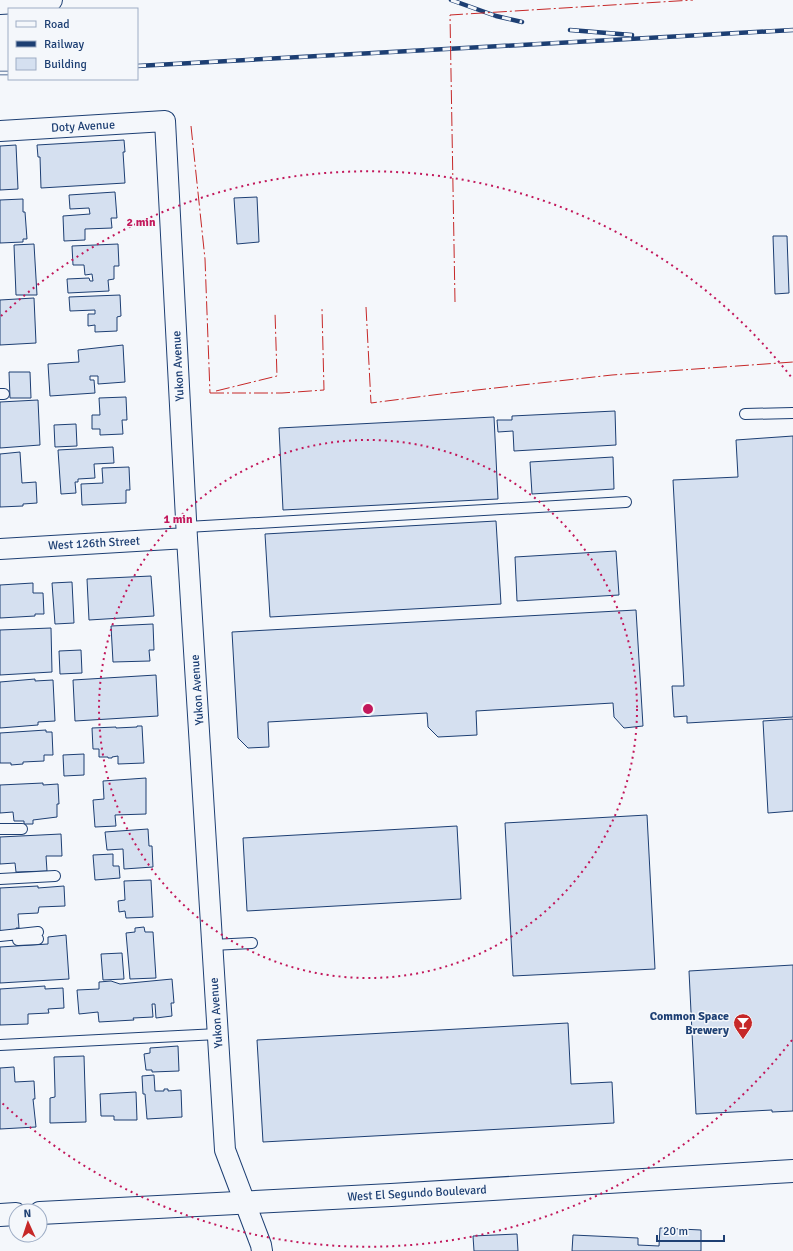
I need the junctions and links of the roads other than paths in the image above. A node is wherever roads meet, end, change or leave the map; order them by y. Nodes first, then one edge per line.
1 (51, 0) edge
2 (0, 3) edge
3 (165, 121) joint
4 (0, 131) edge
5 (793, 413) edge
6 (745, 414) dead end
7 (626, 502) dead end
8 (187, 533) junction
9 (0, 549) edge
10 (0, 829) edge
11 (22, 829) dead end
12 (55, 876) dead end
13 (0, 879) edge
14 (0, 936) edge
15 (0, 941) edge
16 (252, 943) dead end
17 (212, 945) junction
18 (218, 1034) junction
19 (0, 1045) edge
20 (793, 1171) edge
21 (245, 1202) junction
22 (48, 1213) edge
23 (262, 1251) edge

1 - 2 main road
3 - 4 street, Doty Avenue
3 - 8 street, Yukon Avenue
5 - 6 lane
7 - 8 lane
8 - 9 street, West 126th Street
8 - 17 street, Yukon Avenue
10 - 11 lane
12 - 13 lane
14 - 15 lane
16 - 17 lane
17 - 18 street, Yukon Avenue
18 - 19 lane
18 - 21 street, Yukon Avenue
20 - 21 main road, West El Segundo Boulevard
21 - 22 main road, West El Segundo Boulevard
21 - 23 street, Yukon Avenue

